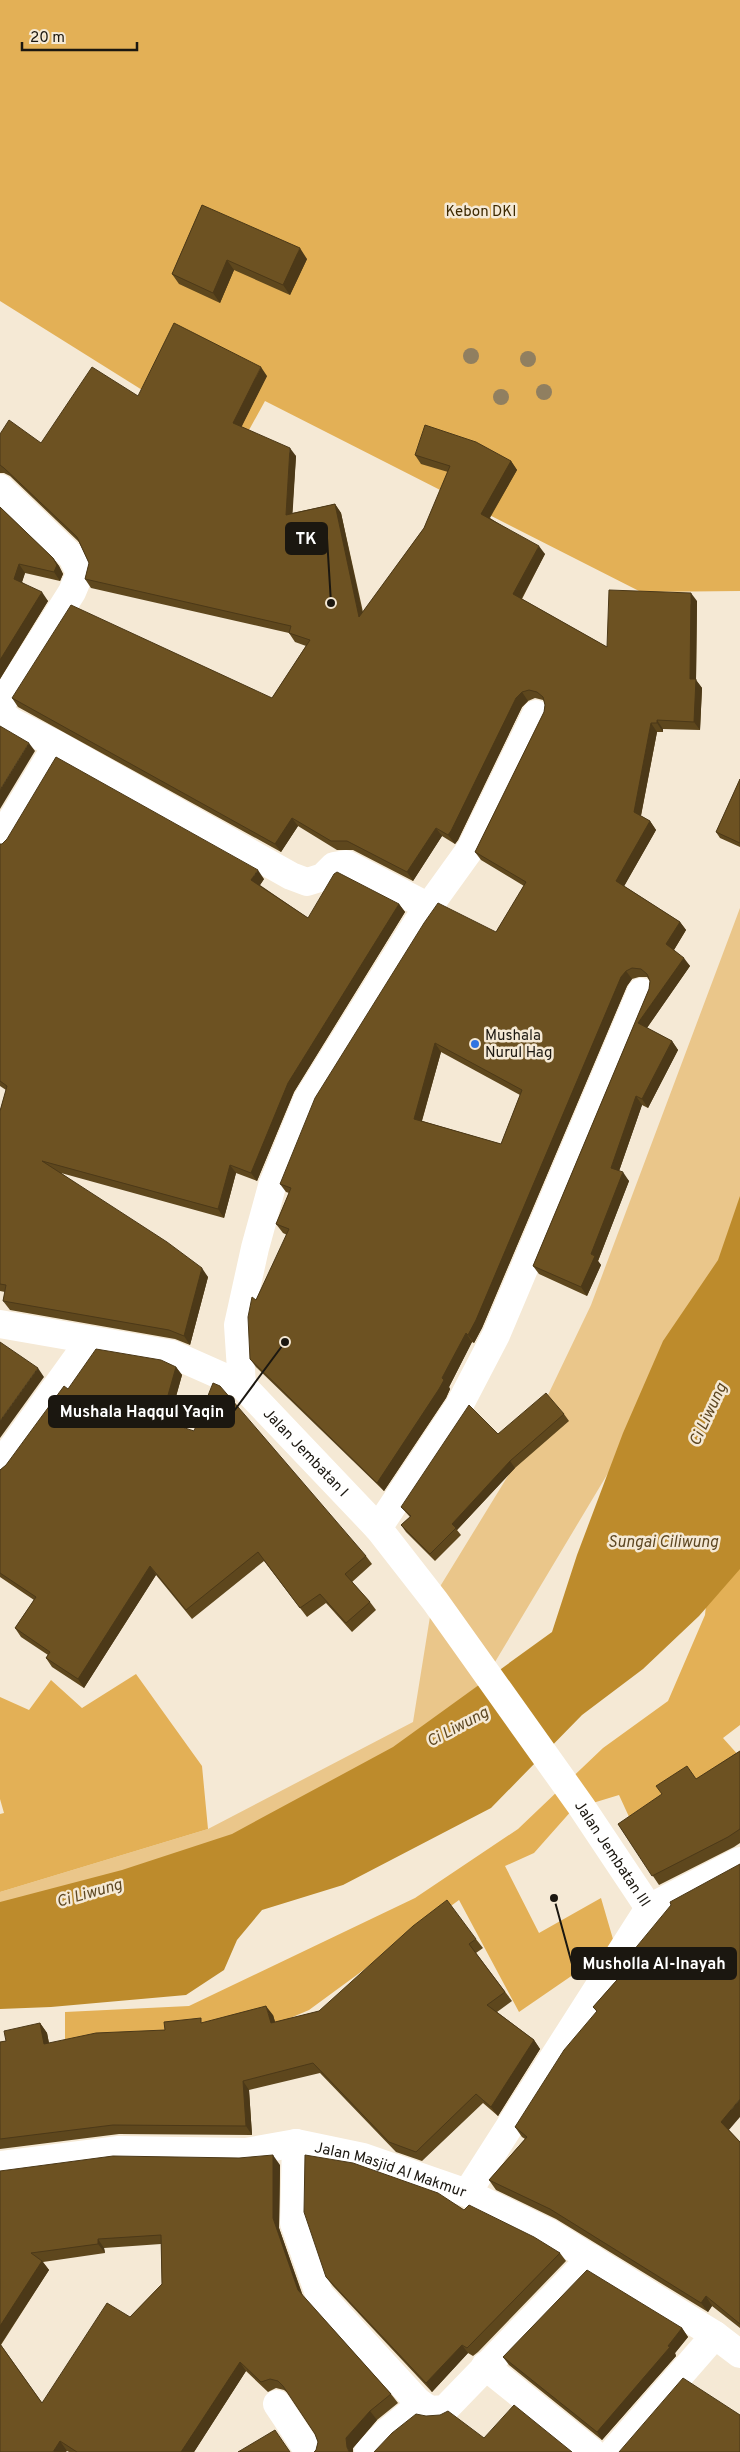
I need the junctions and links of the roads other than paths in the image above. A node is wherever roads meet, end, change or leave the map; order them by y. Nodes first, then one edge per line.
1 (0, 488) edge
2 (536, 714) dead end
3 (57, 745) junction
4 (0, 839) edge
5 (428, 907) junction
6 (641, 992) dead end
7 (0, 1324) edge
8 (90, 1340) junction
9 (242, 1385) junction
10 (0, 1465) edge
11 (378, 1528) junction
12 (433, 1598) joint
13 (740, 1861) edge
14 (649, 1908) junction
15 (296, 2143) junction
16 (0, 2165) edge
17 (466, 2193) junction
18 (591, 2258) junction
19 (715, 2335) junction
20 (740, 2354) edge
21 (485, 2366) junction
22 (277, 2404) dead end
23 (422, 2404) junction
24 (309, 2452) edge
25 (368, 2452) edge
26 (592, 2452) edge
27 (613, 2452) edge

1 - 3 street
2 - 5 street
3 - 4 street
3 - 5 street
5 - 9 street
6 - 11 street
7 - 8 street, Jalan Jembatan I
8 - 9 street, Jalan Jembatan I
8 - 10 street
9 - 11 street, Jalan Jembatan I
11 - 12 street, Jalan Jembatan I
12 - 14 street, Jalan Jembatan III
13 - 14 street
14 - 17 street, Jalan Jembatan III
15 - 16 street, Jalan Masjid Al Makmur
15 - 17 street, Jalan Masjid Al Makmur
15 - 23 street
17 - 18 street, Jalan Masjid Al Makmur
18 - 19 street, Jalan Masjid Al Makmur
18 - 21 street
19 - 20 street, Jalan Masjid Al Makmur
19 - 27 street
21 - 23 street
21 - 26 street
22 - 24 street
23 - 25 street

